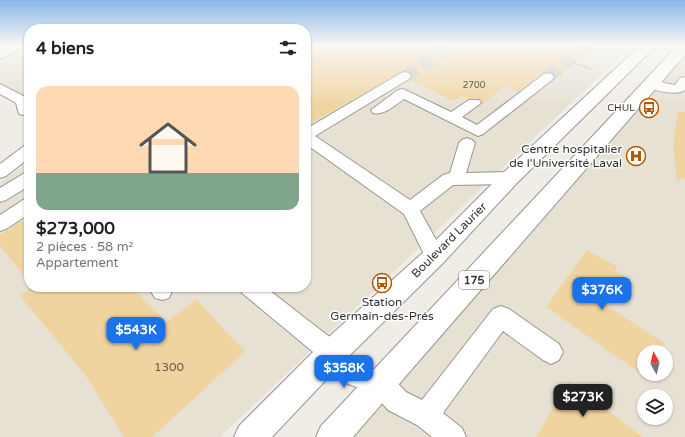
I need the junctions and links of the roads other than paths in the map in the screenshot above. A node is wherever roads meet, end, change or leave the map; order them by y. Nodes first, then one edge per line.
1 (629, 65) edge
2 (668, 65) edge
3 (405, 76) tunnel mouth
4 (548, 77) tunnel mouth
5 (685, 81) edge
6 (418, 84) tunnel mouth
7 (651, 84) junction
8 (388, 86) junction
9 (0, 88) edge
10 (403, 93) junction
11 (438, 94) dead end
12 (0, 100) edge
13 (474, 103) dead end
14 (424, 104) junction
15 (24, 106) edge
16 (378, 110) dead end
17 (24, 112) edge
18 (452, 118) junction
19 (311, 133) edge
20 (311, 140) edge
21 (467, 143) dead end
22 (24, 154) edge
23 (0, 172) edge
24 (510, 178) junction
25 (456, 179) junction
26 (24, 181) edge
27 (0, 196) edge
28 (24, 208) edge
29 (410, 209) junction
30 (0, 224) edge
31 (434, 256) junction
32 (255, 292) edge
33 (551, 352) dead end
34 (332, 353) junction
35 (380, 383) junction
36 (426, 416) junction
37 (250, 437) edge
38 (332, 437) edge
39 (452, 437) edge

1 - 24 main road, Boulevard Laurier
2 - 7 main road, 175
3 - 8 street
4 - 18 street
5 - 7 street
6 - 10 street
7 - 35 main road, 175
8 - 10 street
8 - 19 street
9 - 15 street
10 - 14 street
10 - 16 street
11 - 14 street
12 - 17 street
13 - 18 street
14 - 18 street
20 - 29 street
21 - 25 street
22 - 23 street
24 - 25 street
24 - 31 main road, Boulevard Laurier
25 - 29 street
26 - 27 street
28 - 30 street
29 - 31 street
31 - 34 main road, Boulevard Laurier
32 - 34 street
33 - 36 street
34 - 35 street
34 - 37 main road, Boulevard Laurier
35 - 36 street
35 - 38 main road, 175
36 - 39 street

